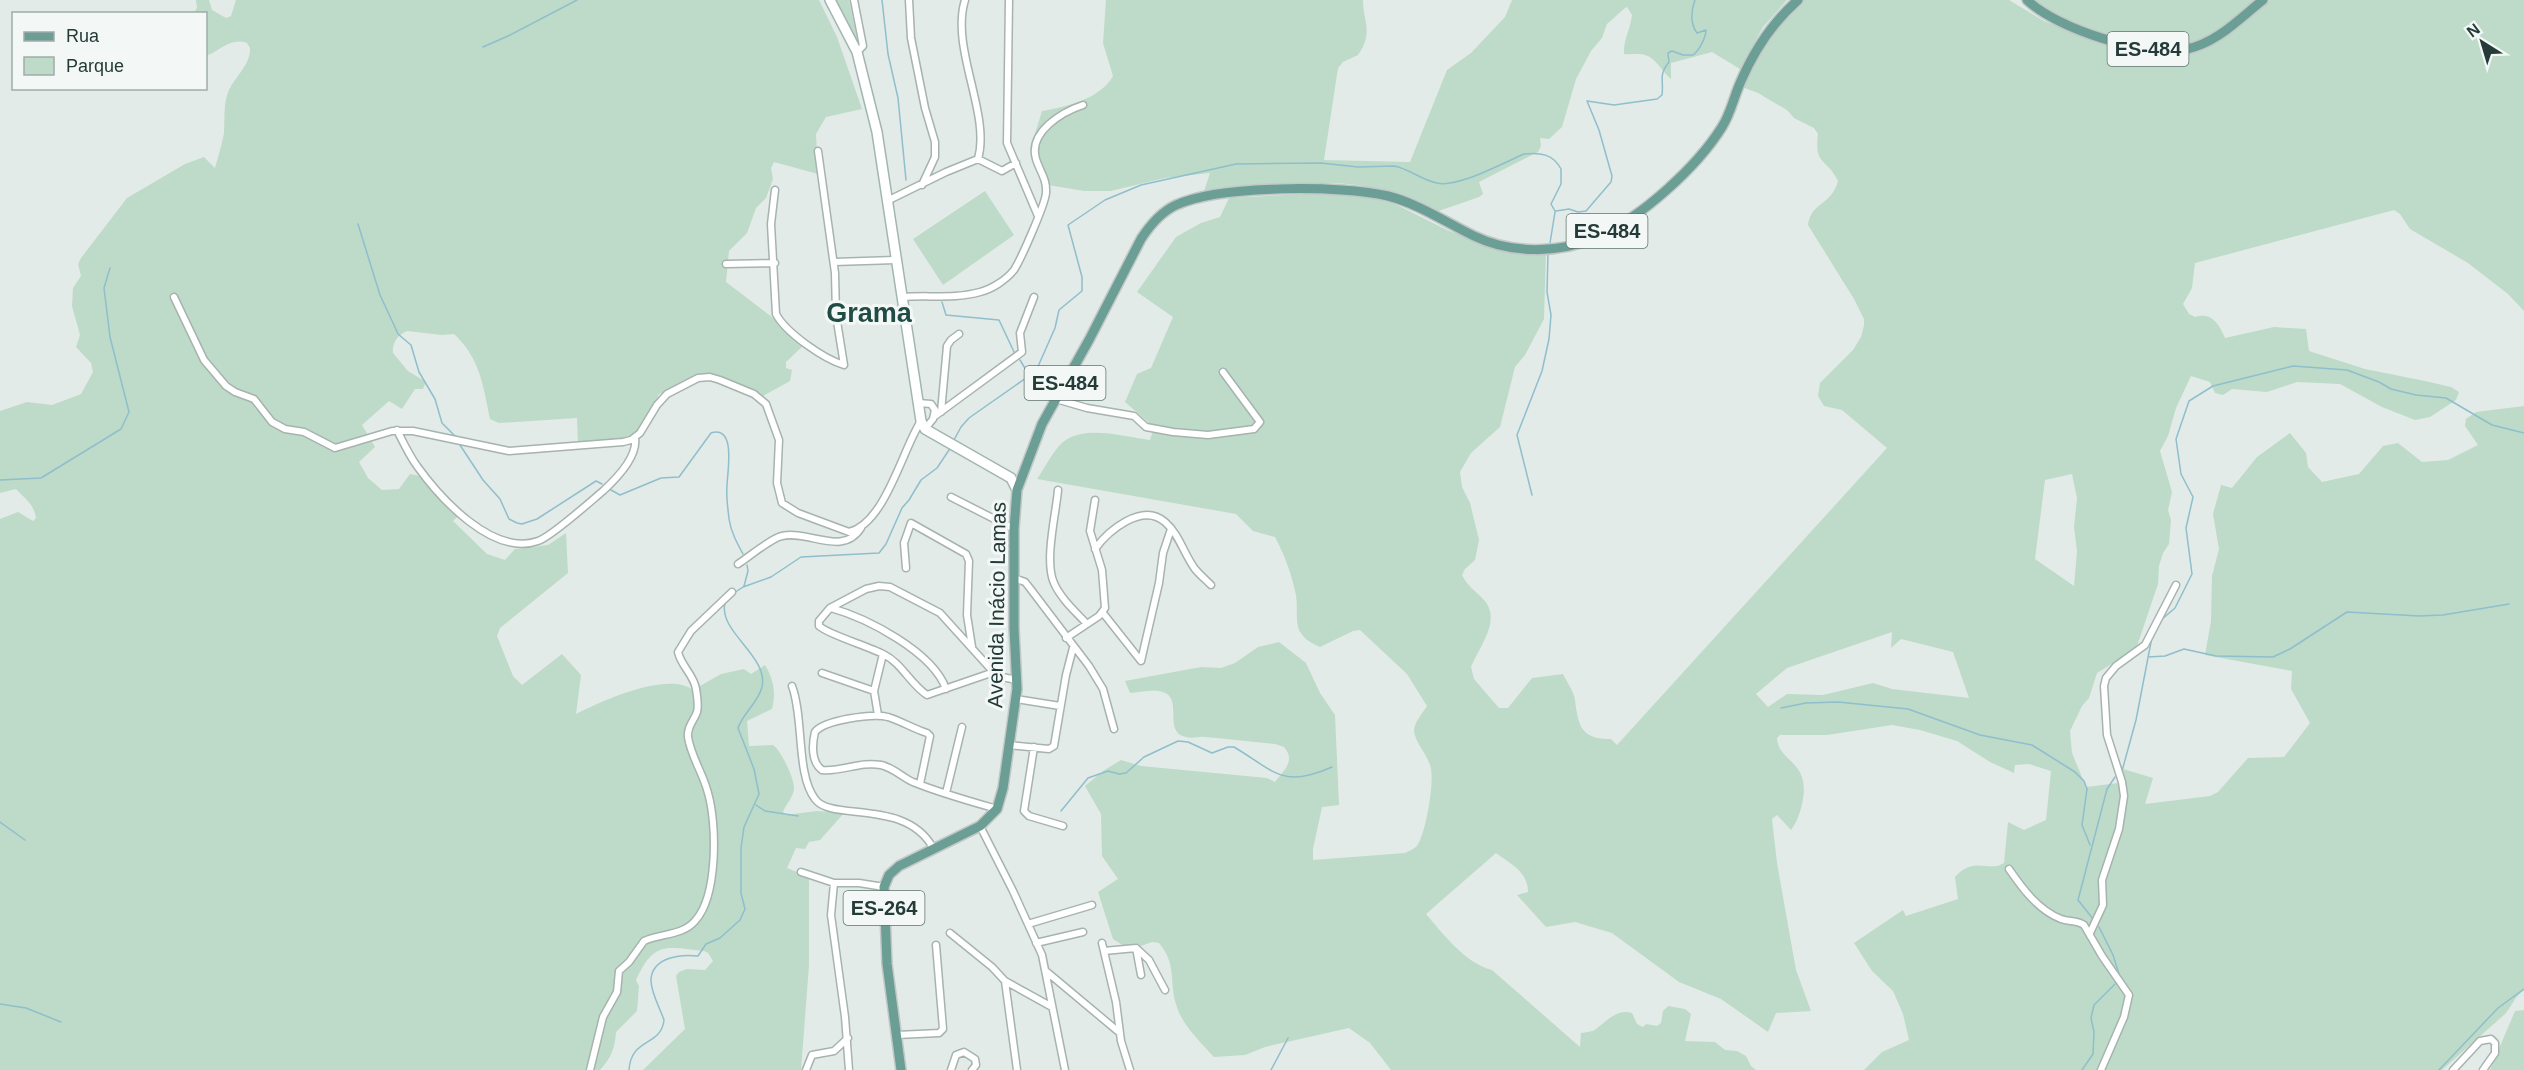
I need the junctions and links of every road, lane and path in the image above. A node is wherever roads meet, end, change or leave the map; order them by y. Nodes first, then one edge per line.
1 (830, 0) edge
2 (854, 0) edge
3 (909, 0) edge
4 (965, 0) edge
5 (1009, 0) edge
6 (1798, 0) edge
7 (2027, 0) edge
8 (2263, 0) edge
9 (857, 52) junction
10 (1083, 105) dead end
11 (818, 151) dead end
12 (978, 159) junction
13 (1016, 163) junction
14 (922, 185) junction
15 (776, 190) dead end
16 (886, 201) junction
17 (1038, 216) junction
18 (895, 260) junction
19 (834, 262) junction
20 (775, 263) junction
21 (726, 264) dead end
22 (174, 297) dead end
23 (902, 297) junction
24 (1034, 297) dead end
25 (959, 334) dead end
26 (1223, 372) dead end
27 (1056, 399) junction
28 (918, 403) junction
29 (941, 412) junction
30 (935, 416) junction
31 (923, 425) junction
32 (397, 430) junction
33 (635, 438) junction
34 (1017, 490) junction
35 (1058, 490) dead end
36 (951, 497) dead end
37 (1095, 500) dead end
38 (863, 525) junction
39 (1014, 529) junction
40 (1171, 529) junction
41 (1095, 549) junction
42 (738, 564) dead end
43 (906, 568) dead end
44 (1014, 578) junction
45 (1211, 585) dead end
46 (2176, 585) dead end
47 (732, 592) dead end
48 (828, 610) junction
49 (1103, 613) junction
50 (1087, 624) junction
51 (1066, 638) junction
52 (972, 647) junction
53 (1073, 648) junction
54 (883, 654) junction
55 (994, 672) junction
56 (822, 673) dead end
57 (1017, 680) junction
58 (792, 686) dead end
59 (946, 689) junction
60 (874, 691) junction
61 (1016, 699) junction
62 (1060, 706) junction
63 (878, 715) junction
64 (962, 727) dead end
65 (1114, 729) dead end
66 (1009, 744) junction
67 (1034, 747) junction
68 (920, 784) junction
69 (945, 793) junction
70 (997, 809) junction
71 (980, 826) junction
72 (1063, 826) dead end
73 (933, 848) junction
74 (2009, 868) dead end
75 (801, 872) dead end
76 (834, 883) junction
77 (884, 886) junction
78 (1092, 905) dead end
79 (1028, 924) junction
80 (1083, 932) dead end
81 (950, 933) dead end
82 (2090, 933) junction
83 (1036, 943) junction
84 (1102, 943) dead end
85 (936, 945) dead end
86 (1136, 948) junction
87 (1104, 951) junction
88 (1047, 972) junction
89 (1141, 975) dead end
90 (1005, 981) junction
91 (1165, 990) dead end
92 (1052, 1007) junction
93 (1120, 1033) junction
94 (897, 1035) junction
95 (848, 1038) junction
96 (590, 1070) edge
97 (806, 1070) edge
98 (849, 1070) edge
99 (901, 1070) edge
100 (951, 1070) edge
101 (972, 1070) edge
102 (1017, 1070) edge
103 (1065, 1070) edge
104 (1130, 1070) edge
105 (2101, 1070) edge
106 (2453, 1070) edge
107 (2483, 1070) edge

1 - 9 main road
2 - 9 street
3 - 14 street
4 - 12 street
5 - 13 street
6 - 27 main road, Avenida Inácio Lamas / ES-484
7 - 8 main road, ES-484
9 - 16 main road
10 - 17 street
11 - 19 street
12 - 13 street
12 - 14 street
13 - 17 street
14 - 16 street
15 - 20 street
16 - 18 main road
17 - 23 street
18 - 19 street
18 - 23 main road
19 - 20 street
20 - 21 street
22 - 32 street
23 - 28 main road
24 - 29 street
25 - 29 street
26 - 27 street
27 - 34 main road, Avenida Inácio Lamas / ES-484
28 - 30 street
28 - 31 main road
29 - 30 street
30 - 31 street
31 - 34 main road
31 - 38 street
32 - 33 street
32 - 33 street
33 - 38 street
34 - 39 main road, Avenida Inácio Lamas
35 - 50 street
36 - 39 street
37 - 41 street
38 - 42 street
39 - 44 main road, Avenida Inácio Lamas
40 - 41 street
40 - 45 street
40 - 49 street
41 - 49 street
43 - 52 street
44 - 51 street
44 - 57 main road, Avenida Inácio Lamas
46 - 82 street
47 - 96 street
48 - 52 street
48 - 54 street
48 - 59 street
49 - 50 street
50 - 51 street
51 - 53 street
52 - 55 street
53 - 62 street
53 - 65 street
54 - 59 street
54 - 60 street
55 - 57 street
55 - 59 street
56 - 60 street
57 - 61 main road, Avenida Inácio Lamas
58 - 73 street
60 - 63 street
61 - 62 street
61 - 66 main road, Avenida Inácio Lamas
62 - 67 street
63 - 68 street
63 - 68 street
64 - 69 street
66 - 67 street
66 - 70 main road, Avenida Inácio Lamas
67 - 72 street
68 - 69 street
69 - 70 street
70 - 71 main road, ES-264
71 - 73 main road, ES-264
71 - 79 street
73 - 77 main road, ES-264
74 - 82 street
75 - 76 street
76 - 77 street
76 - 95 street
77 - 94 main road, ES-264
78 - 79 street
79 - 83 street
80 - 83 street
81 - 90 street
82 - 105 street
83 - 88 street
84 - 87 street
85 - 94 street
86 - 87 street
86 - 89 street
86 - 91 street
87 - 93 street
88 - 92 street
88 - 93 street
90 - 92 street
90 - 102 street
92 - 103 street
93 - 104 street
94 - 99 main road, ES-264
95 - 97 street
95 - 98 street
100 - 101 street
106 - 107 street

